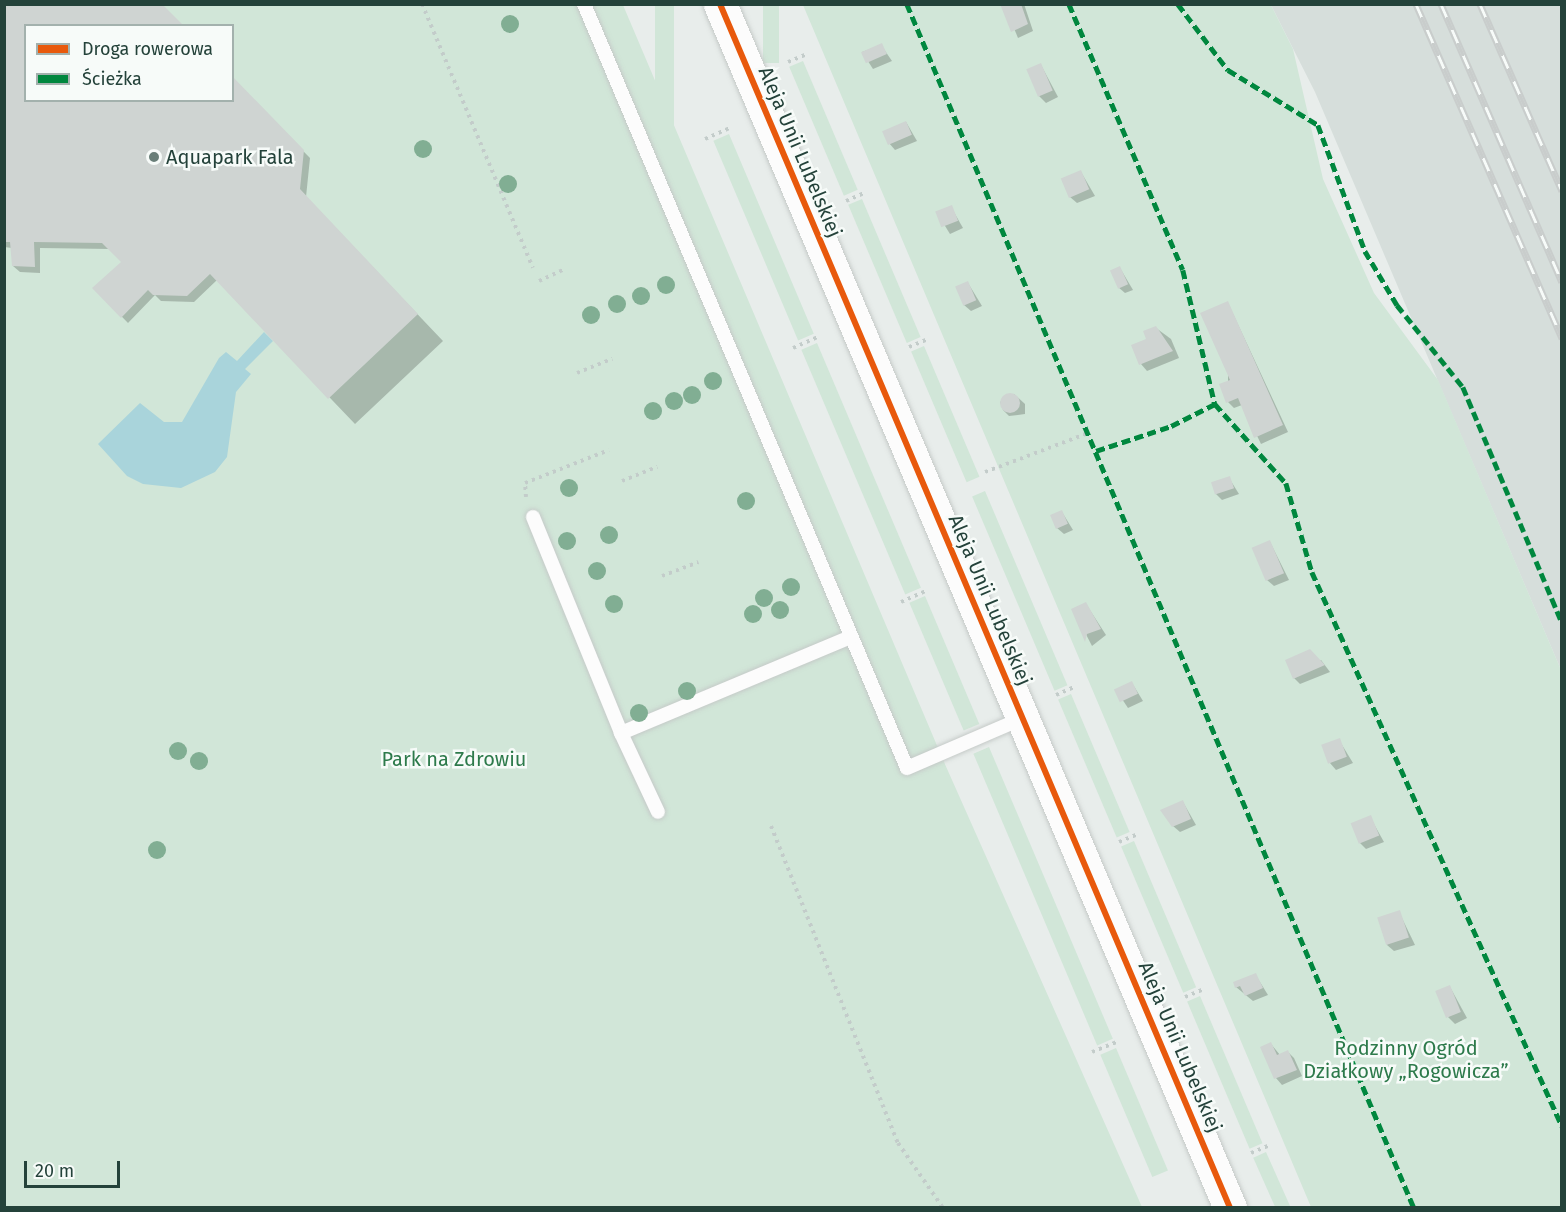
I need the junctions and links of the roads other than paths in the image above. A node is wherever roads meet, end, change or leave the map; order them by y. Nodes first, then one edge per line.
1 (584, 4) edge
2 (720, 4) edge
3 (533, 517) road end
4 (851, 638) junction
5 (1023, 718) junction
6 (621, 733) junction
7 (658, 812) dead end
8 (1230, 1208) edge

1 - 4 lane
2 - 5 street, Aleja Unii Lubelskiej
3 - 6 lane
4 - 5 lane
4 - 6 lane
5 - 8 street, Aleja Unii Lubelskiej
6 - 7 lane

